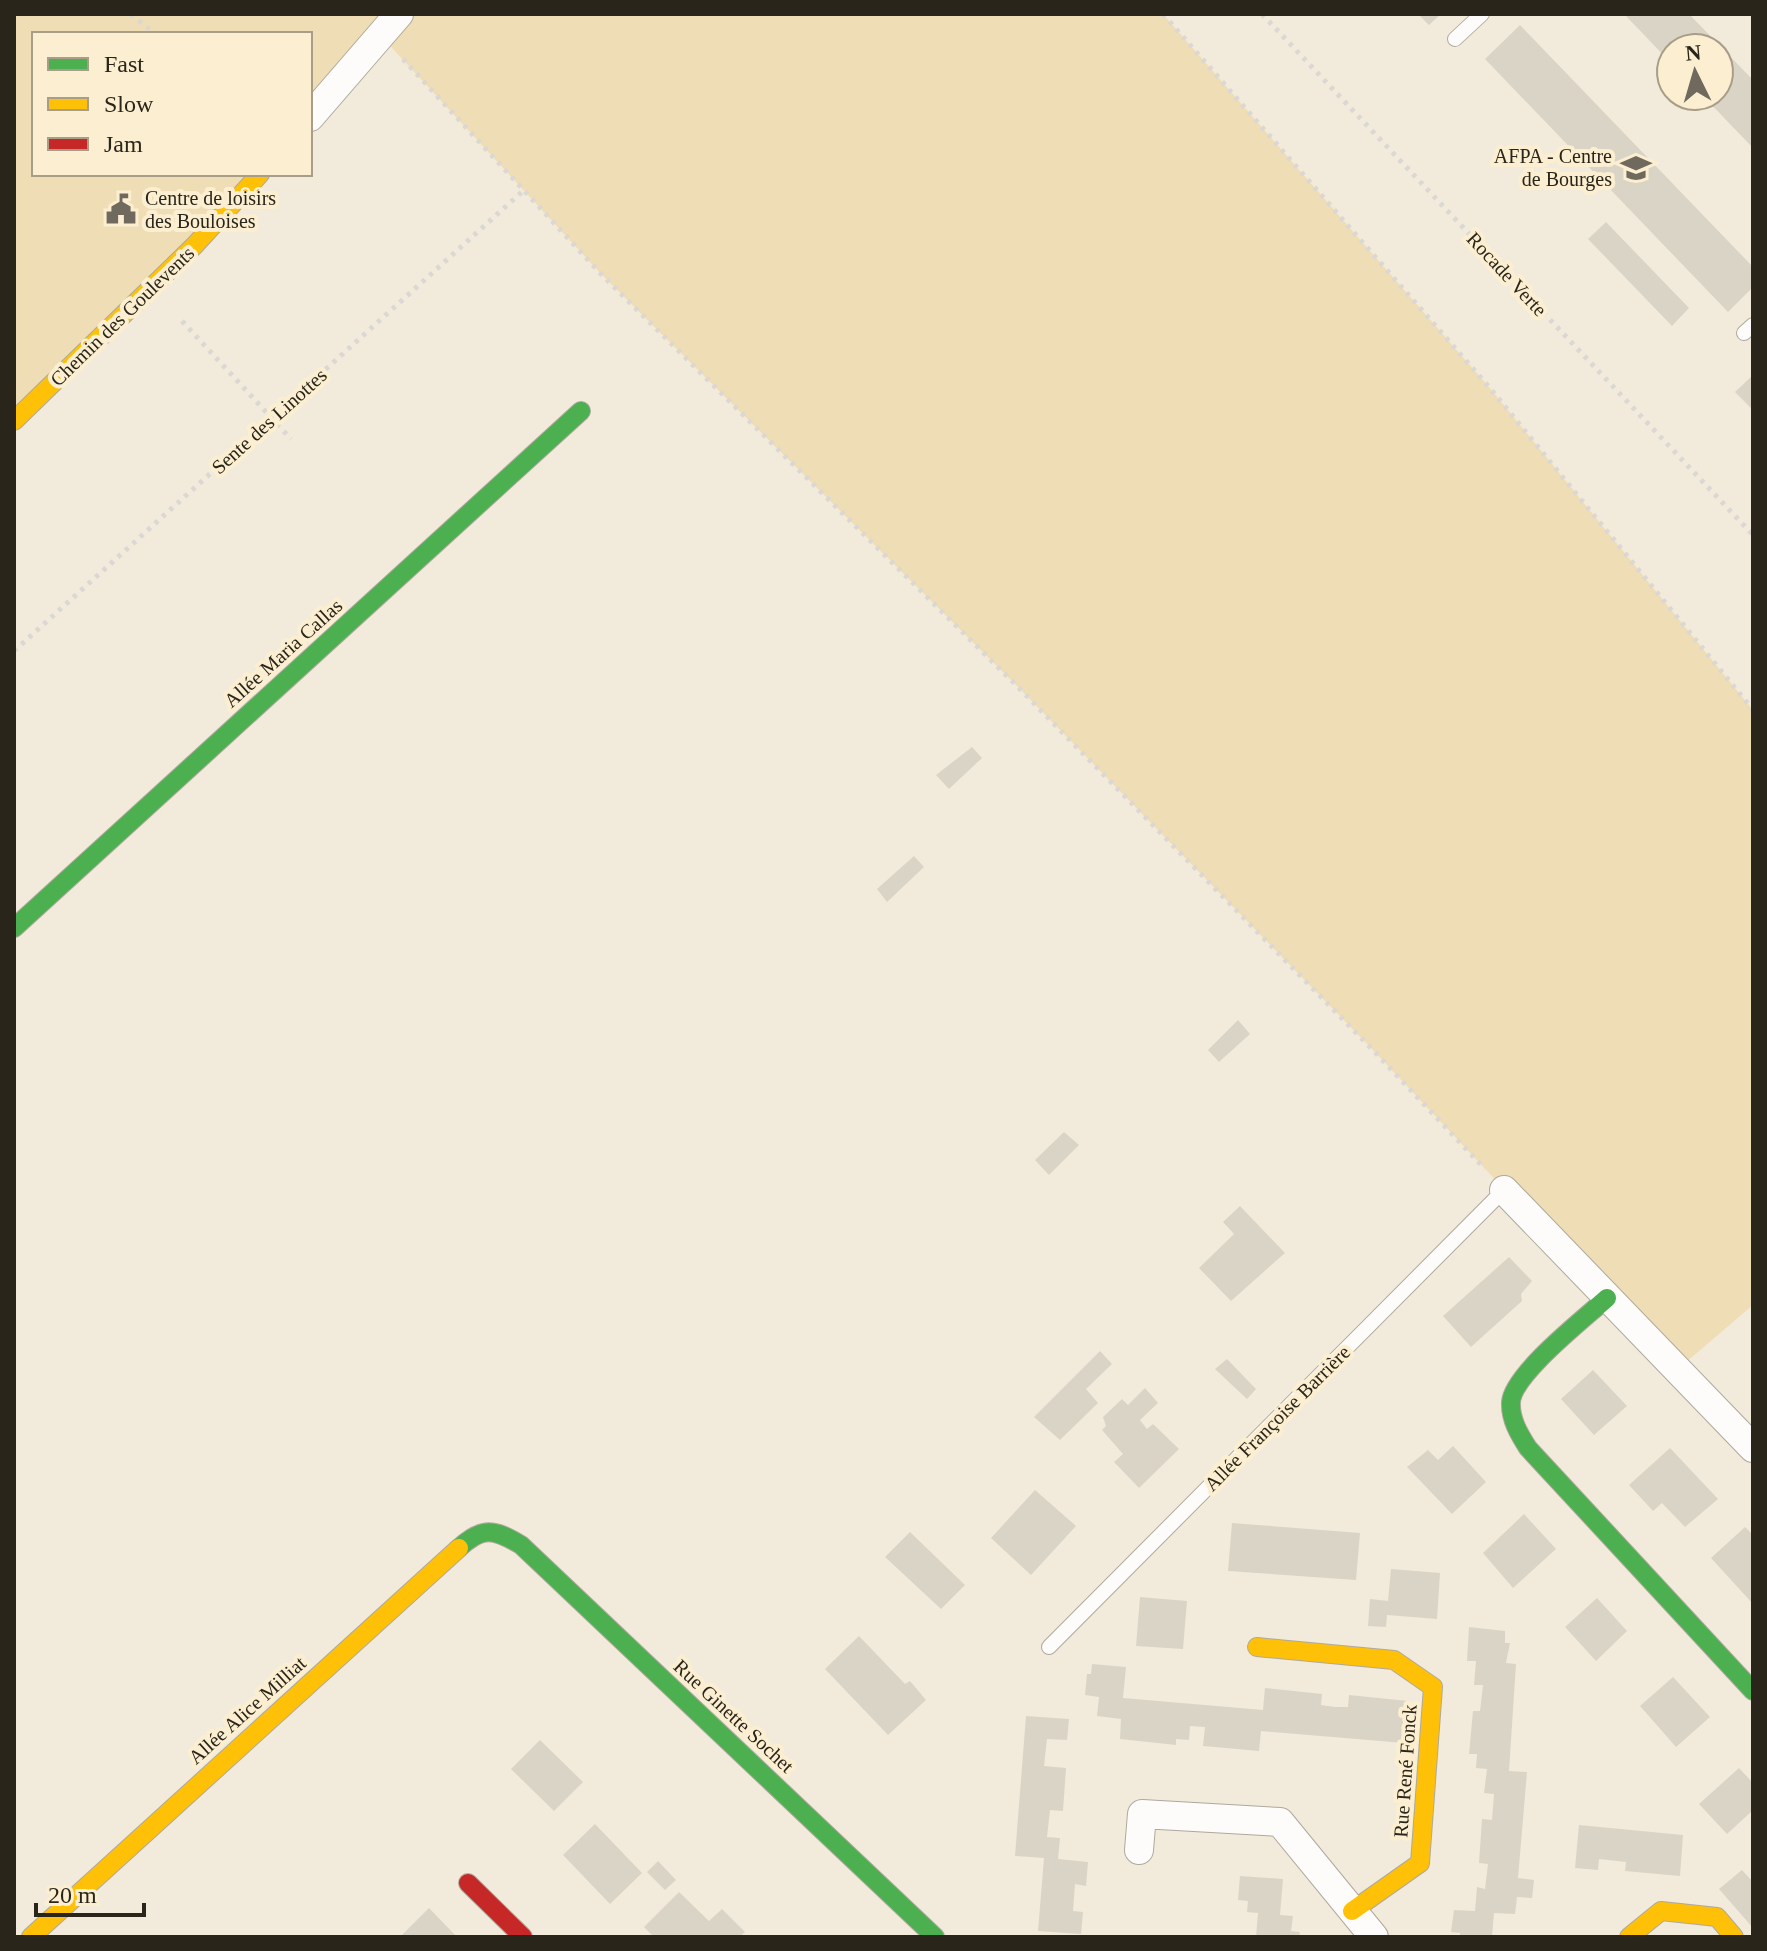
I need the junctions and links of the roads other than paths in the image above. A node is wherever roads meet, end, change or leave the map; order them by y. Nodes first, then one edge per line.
1 (399, 14) edge
2 (1482, 14) edge
3 (1455, 39) dead end
4 (312, 115) edge
5 (258, 176) edge
6 (581, 411) dead end
7 (14, 421) edge
8 (14, 928) edge
9 (1504, 1190) joint
10 (1607, 1298) junction
11 (1753, 1448) edge
12 (499, 1532) joint
13 (1049, 1647) dead end
14 (1257, 1647) dead end
15 (1753, 1691) edge
16 (1139, 1850) dead end
17 (468, 1883) dead end
18 (1352, 1911) junction
19 (31, 1937) edge
20 (523, 1937) edge
21 (935, 1937) edge
22 (1374, 1937) edge
23 (1629, 1937) edge
24 (1734, 1937) edge

1 - 4 street
2 - 3 lane
5 - 7 street, Chemin des Goulevents
6 - 8 street, Allée Maria Callas
9 - 10 street
9 - 13 lane, Allée Françoise Barrière
10 - 11 street
10 - 15 street
12 - 19 street, Allée Alice Milliat
12 - 21 street, Rue Ginette Sochet
14 - 18 street, Rue René Fonck
16 - 18 street
17 - 20 street
18 - 22 street
23 - 24 street

